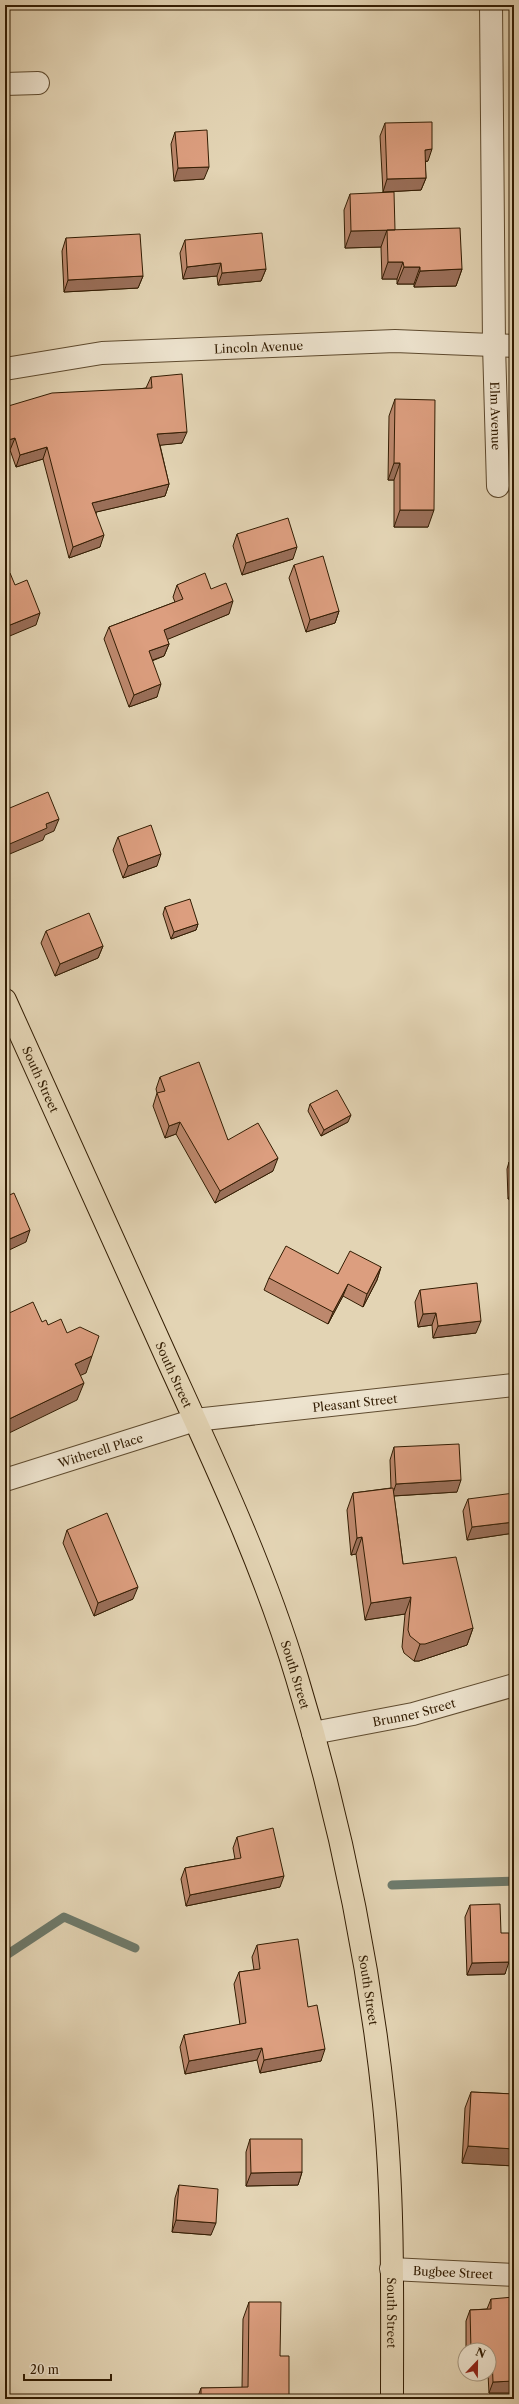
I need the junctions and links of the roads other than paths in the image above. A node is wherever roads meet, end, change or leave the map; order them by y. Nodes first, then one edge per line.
1 (491, 5) edge
2 (38, 83) dead end
3 (5, 84) edge
4 (504, 346) edge
5 (5, 368) edge
6 (498, 486) dead end
7 (5, 1000) edge
8 (514, 1385) edge
9 (195, 1420) junction
10 (5, 1480) edge
11 (514, 1685) edge
12 (313, 1732) junction
13 (391, 2269) junction
14 (514, 2276) edge
15 (392, 2399) edge

1 - 4 street, Elm Avenue
2 - 3 street
4 - 5 street, Lincoln Avenue
4 - 6 street, Elm Avenue
7 - 9 main road, South Street
8 - 9 street, Pleasant Street
9 - 10 street, Witherell Place
9 - 12 main road, South Street
11 - 12 street, Brunner Street
12 - 13 main road, South Street
13 - 14 street, Bugbee Street
13 - 15 main road, South Street

